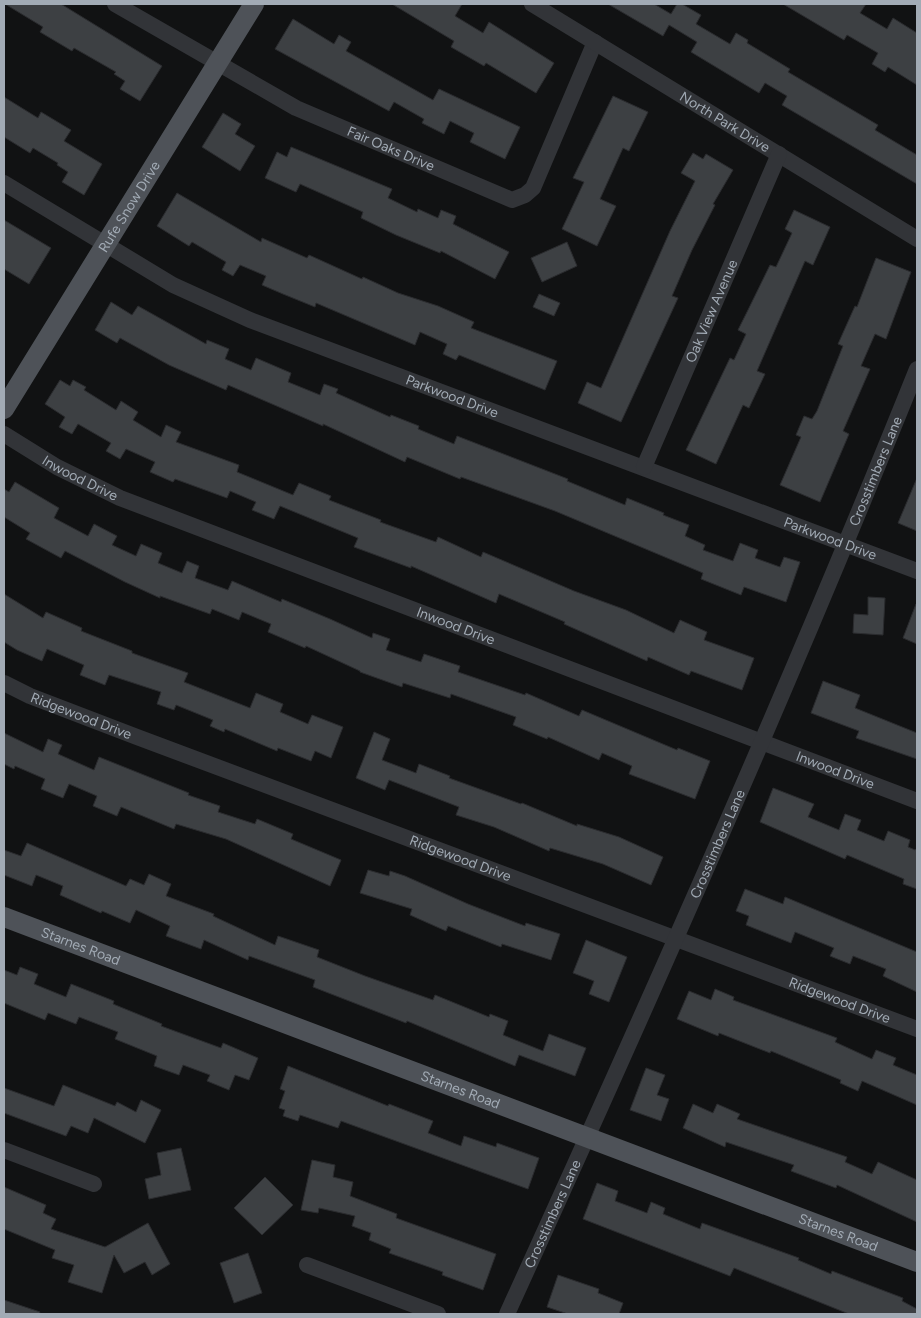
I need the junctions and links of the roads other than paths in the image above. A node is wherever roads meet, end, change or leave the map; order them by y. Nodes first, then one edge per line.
1 (114, 4) edge
2 (254, 4) edge
3 (532, 4) edge
4 (595, 42) junction
5 (217, 63) junction
6 (779, 154) junction
7 (4, 183) edge
8 (917, 238) edge
9 (105, 245) junction
10 (917, 369) edge
11 (4, 409) edge
12 (4, 434) edge
13 (644, 467) junction
14 (846, 544) junction
15 (917, 571) edge
16 (4, 683) edge
17 (761, 741) junction
18 (917, 801) edge
19 (4, 917) edge
20 (674, 938) junction
21 (917, 1030) edge
22 (587, 1138) junction
23 (4, 1150) edge
24 (94, 1184) dead end
25 (917, 1262) edge
26 (307, 1265) dead end
27 (438, 1314) edge
28 (507, 1314) edge

1 - 5 street, Fair Oaks Drive
2 - 5 main road, Rufe Snow Drive
3 - 4 street, North Park Drive
4 - 5 street, Fair Oaks Drive
4 - 6 street, North Park Drive
5 - 9 main road, Rufe Snow Drive
6 - 8 street, North Park Drive
6 - 13 street, Oak View Avenue
7 - 9 street, Parkwood Drive
9 - 11 main road, Rufe Snow Drive
9 - 13 street, Parkwood Drive
10 - 14 street, Crosstimbers Lane
12 - 17 street, Inwood Drive
13 - 14 street, Parkwood Drive
14 - 15 street, Parkwood Drive
14 - 17 street, Crosstimbers Lane
16 - 20 street, Ridgewood Drive
17 - 18 street, Inwood Drive
17 - 20 street, Crosstimbers Lane
19 - 22 main road, Starnes Road
20 - 21 street, Ridgewood Drive
20 - 22 street, Crosstimbers Lane
22 - 25 main road, Starnes Road
22 - 28 street, Crosstimbers Lane
23 - 24 street
26 - 27 street

